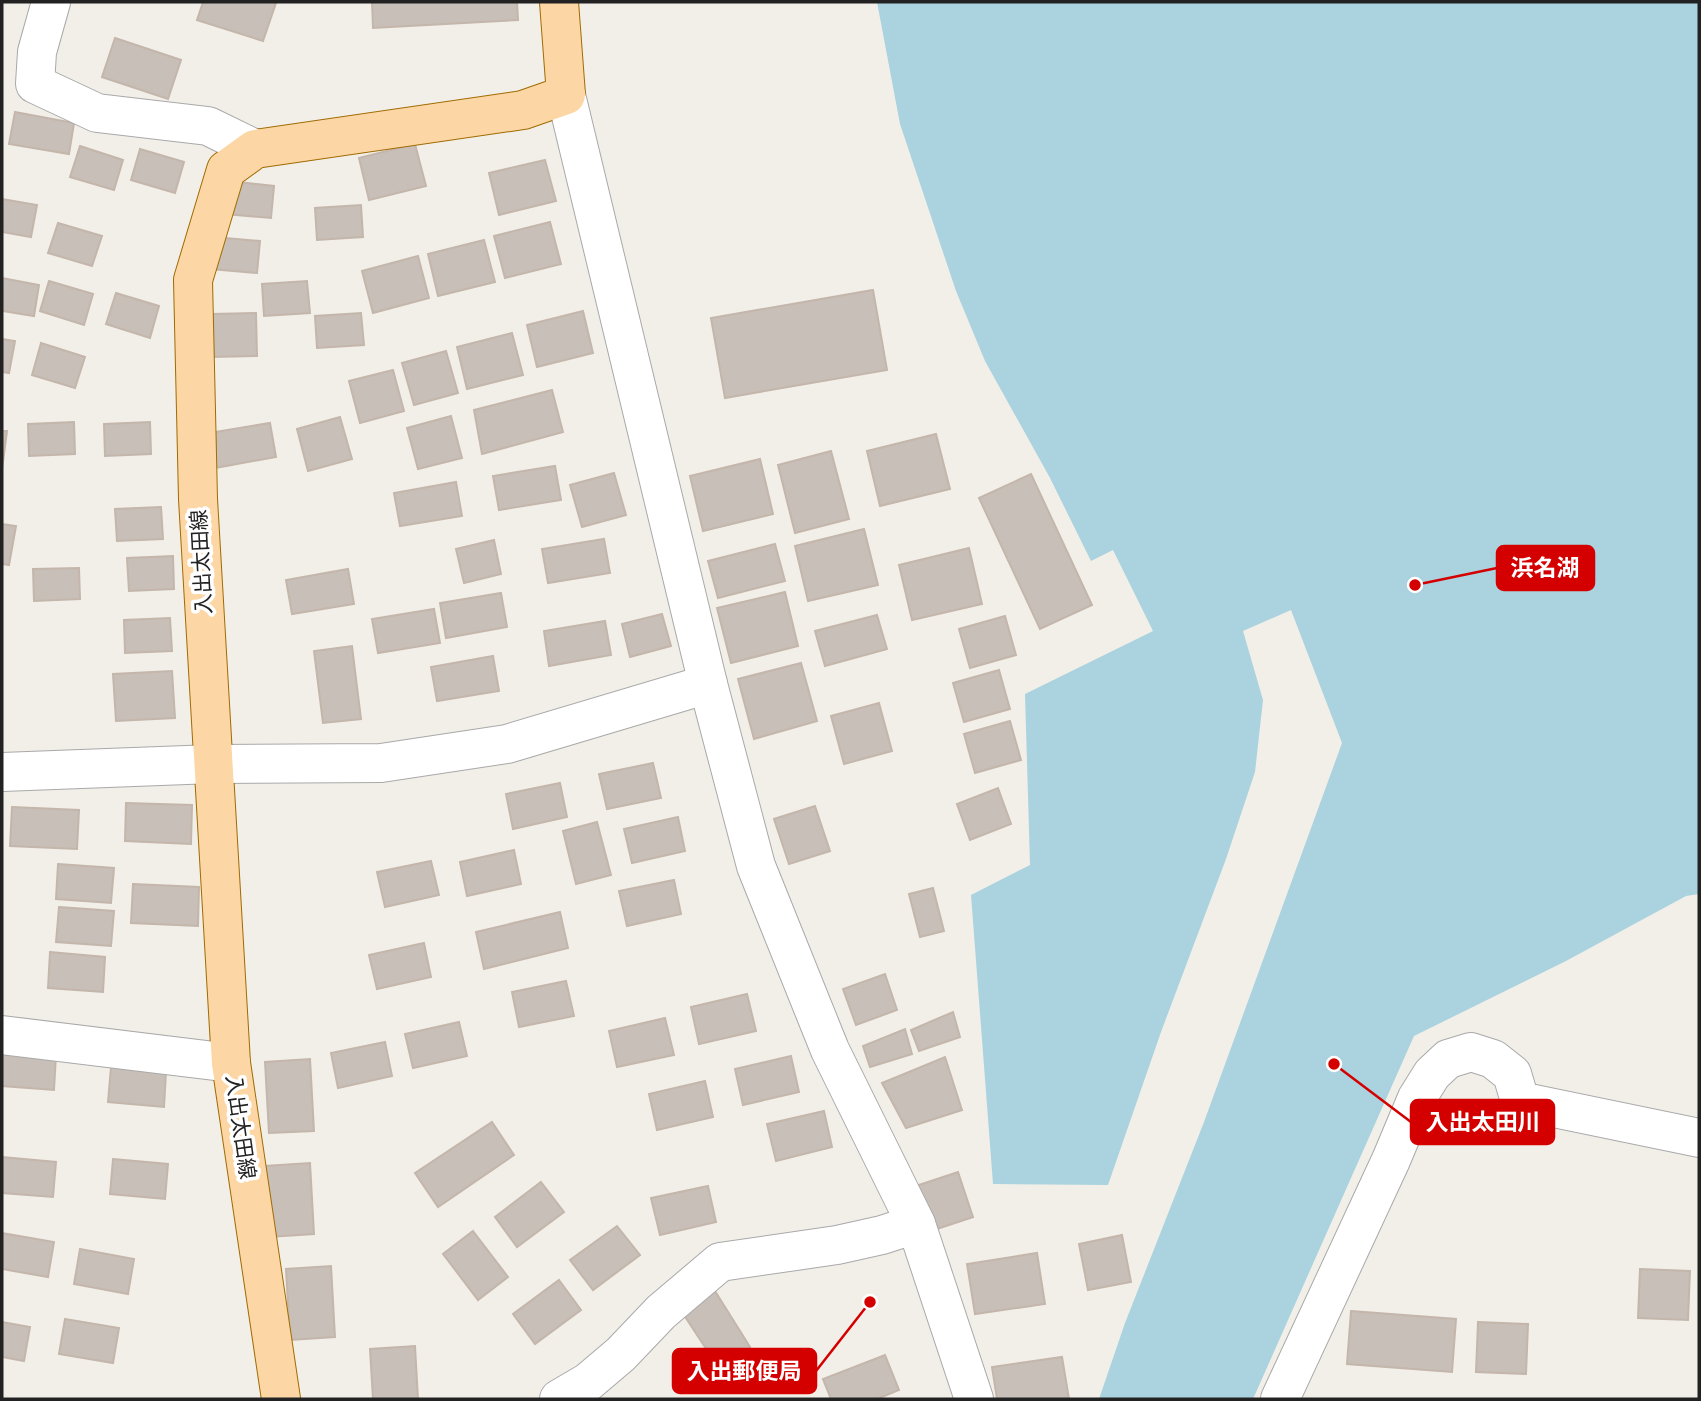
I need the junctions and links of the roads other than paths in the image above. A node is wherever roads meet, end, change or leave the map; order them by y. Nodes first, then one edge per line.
1 (51, 2) edge
2 (559, 2) edge
3 (566, 95) junction
4 (255, 149) junction
5 (708, 684) junction
6 (213, 764) junction
7 (2, 772) edge
8 (2, 1035) edge
9 (231, 1063) junction
10 (1699, 1138) edge
11 (916, 1224) junction
12 (281, 1399) edge
13 (559, 1399) edge
14 (974, 1399) edge
15 (1280, 1399) edge

1 - 4 street
2 - 3 main road
3 - 4 main road, 入出太田線
3 - 5 street
4 - 6 main road, 入出太田線
5 - 6 street
5 - 11 street
6 - 7 street
6 - 9 main road, 入出太田線
8 - 9 street
9 - 12 main road, 入出太田線
10 - 15 street
11 - 13 street
11 - 14 street

